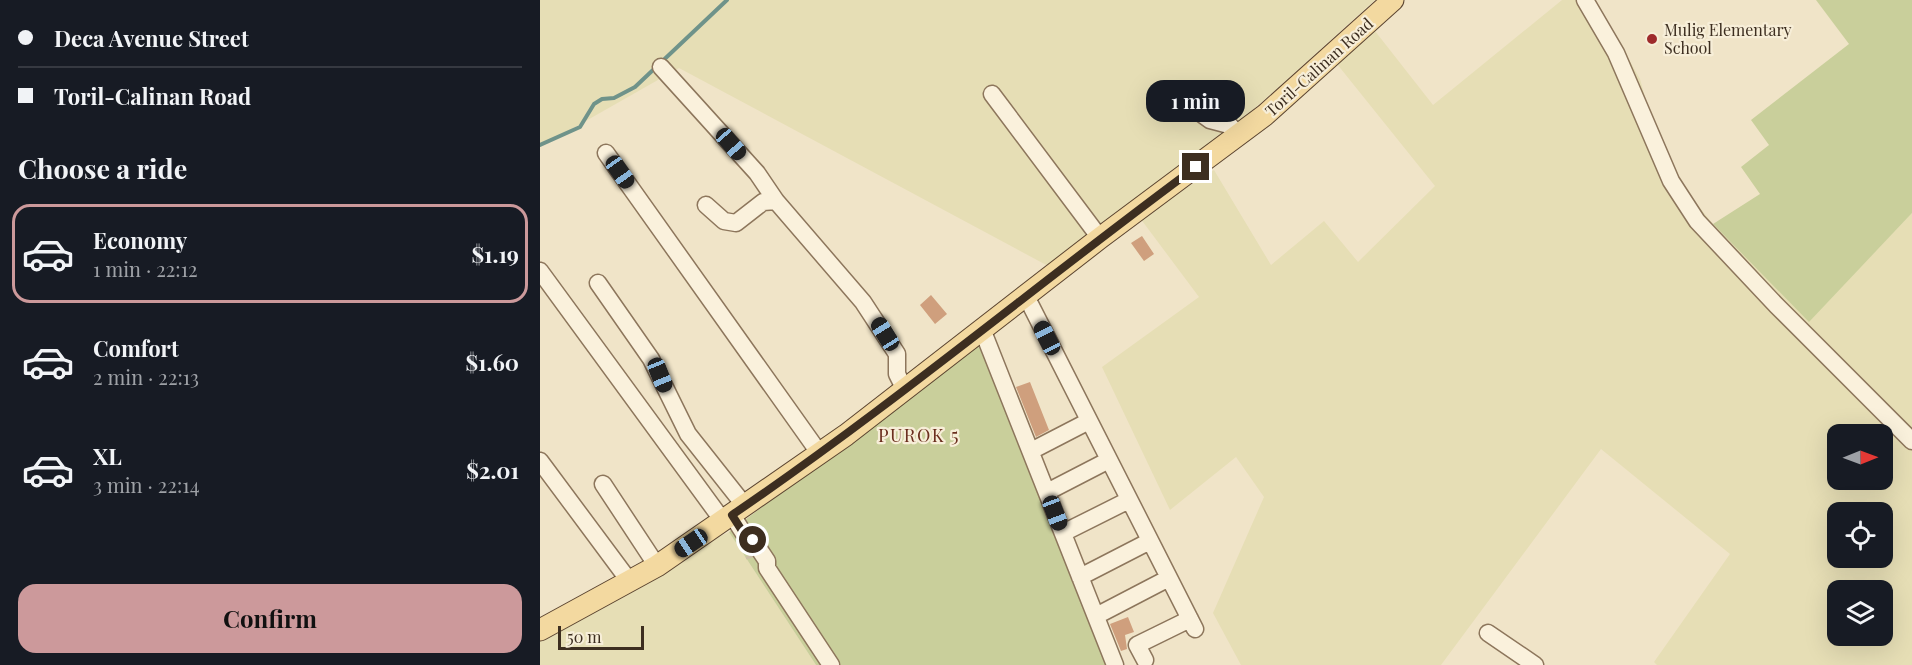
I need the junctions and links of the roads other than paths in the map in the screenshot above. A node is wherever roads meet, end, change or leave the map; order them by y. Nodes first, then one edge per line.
1 (1393, 0) edge
2 (1585, 0) edge
3 (661, 67) dead end
4 (992, 94) dead end
5 (1192, 107) dead end
6 (1240, 135) junction
7 (606, 153) dead end
8 (776, 201) junction
9 (706, 205) dead end
10 (1100, 238) junction
11 (540, 271) edge
12 (598, 283) dead end
13 (1026, 296) junction
14 (982, 329) junction
15 (905, 390) junction
16 (1089, 420) junction
17 (1912, 441) edge
18 (1030, 451) junction
19 (820, 454) junction
20 (1109, 460) junction
21 (540, 461) edge
22 (603, 484) dead end
23 (1047, 492) junction
24 (1129, 500) junction
25 (733, 514) junction
26 (1063, 533) junction
27 (1150, 541) junction
28 (657, 566) junction
29 (1080, 577) junction
30 (1169, 578) junction
31 (630, 582) junction
32 (1096, 616) junction
33 (540, 630) edge
34 (1488, 633) dead end
35 (1141, 653) dead end
36 (831, 665) edge
37 (1115, 665) edge
38 (1535, 665) edge

1 - 6 main road, Toril-Calinan Road
2 - 17 street
3 - 8 street
4 - 10 street
5 - 6 street
6 - 10 main road, Toril-Calinan Road
7 - 19 street
8 - 9 street
8 - 15 street
10 - 13 main road, Toril-Calinan Road
11 - 25 street
12 - 25 street
13 - 14 main road, Toril-Calinan Road
13 - 16 street
14 - 15 main road, Toril-Calinan Road
14 - 18 street
15 - 19 main road, Toril-Calinan Road
16 - 18 street
16 - 20 street
18 - 23 street
19 - 25 main road, Toril-Calinan Road
20 - 23 street
20 - 24 street
21 - 31 street
22 - 28 street
23 - 26 street
24 - 26 street
24 - 27 street
25 - 28 main road, Toril-Calinan Road
25 - 36 street
26 - 29 street
27 - 29 street
27 - 30 street
28 - 31 main road, Toril-Calinan Road
29 - 32 street
30 - 32 street
30 - 35 street
31 - 33 main road, Toril-Calinan Road
32 - 37 street
34 - 38 street

